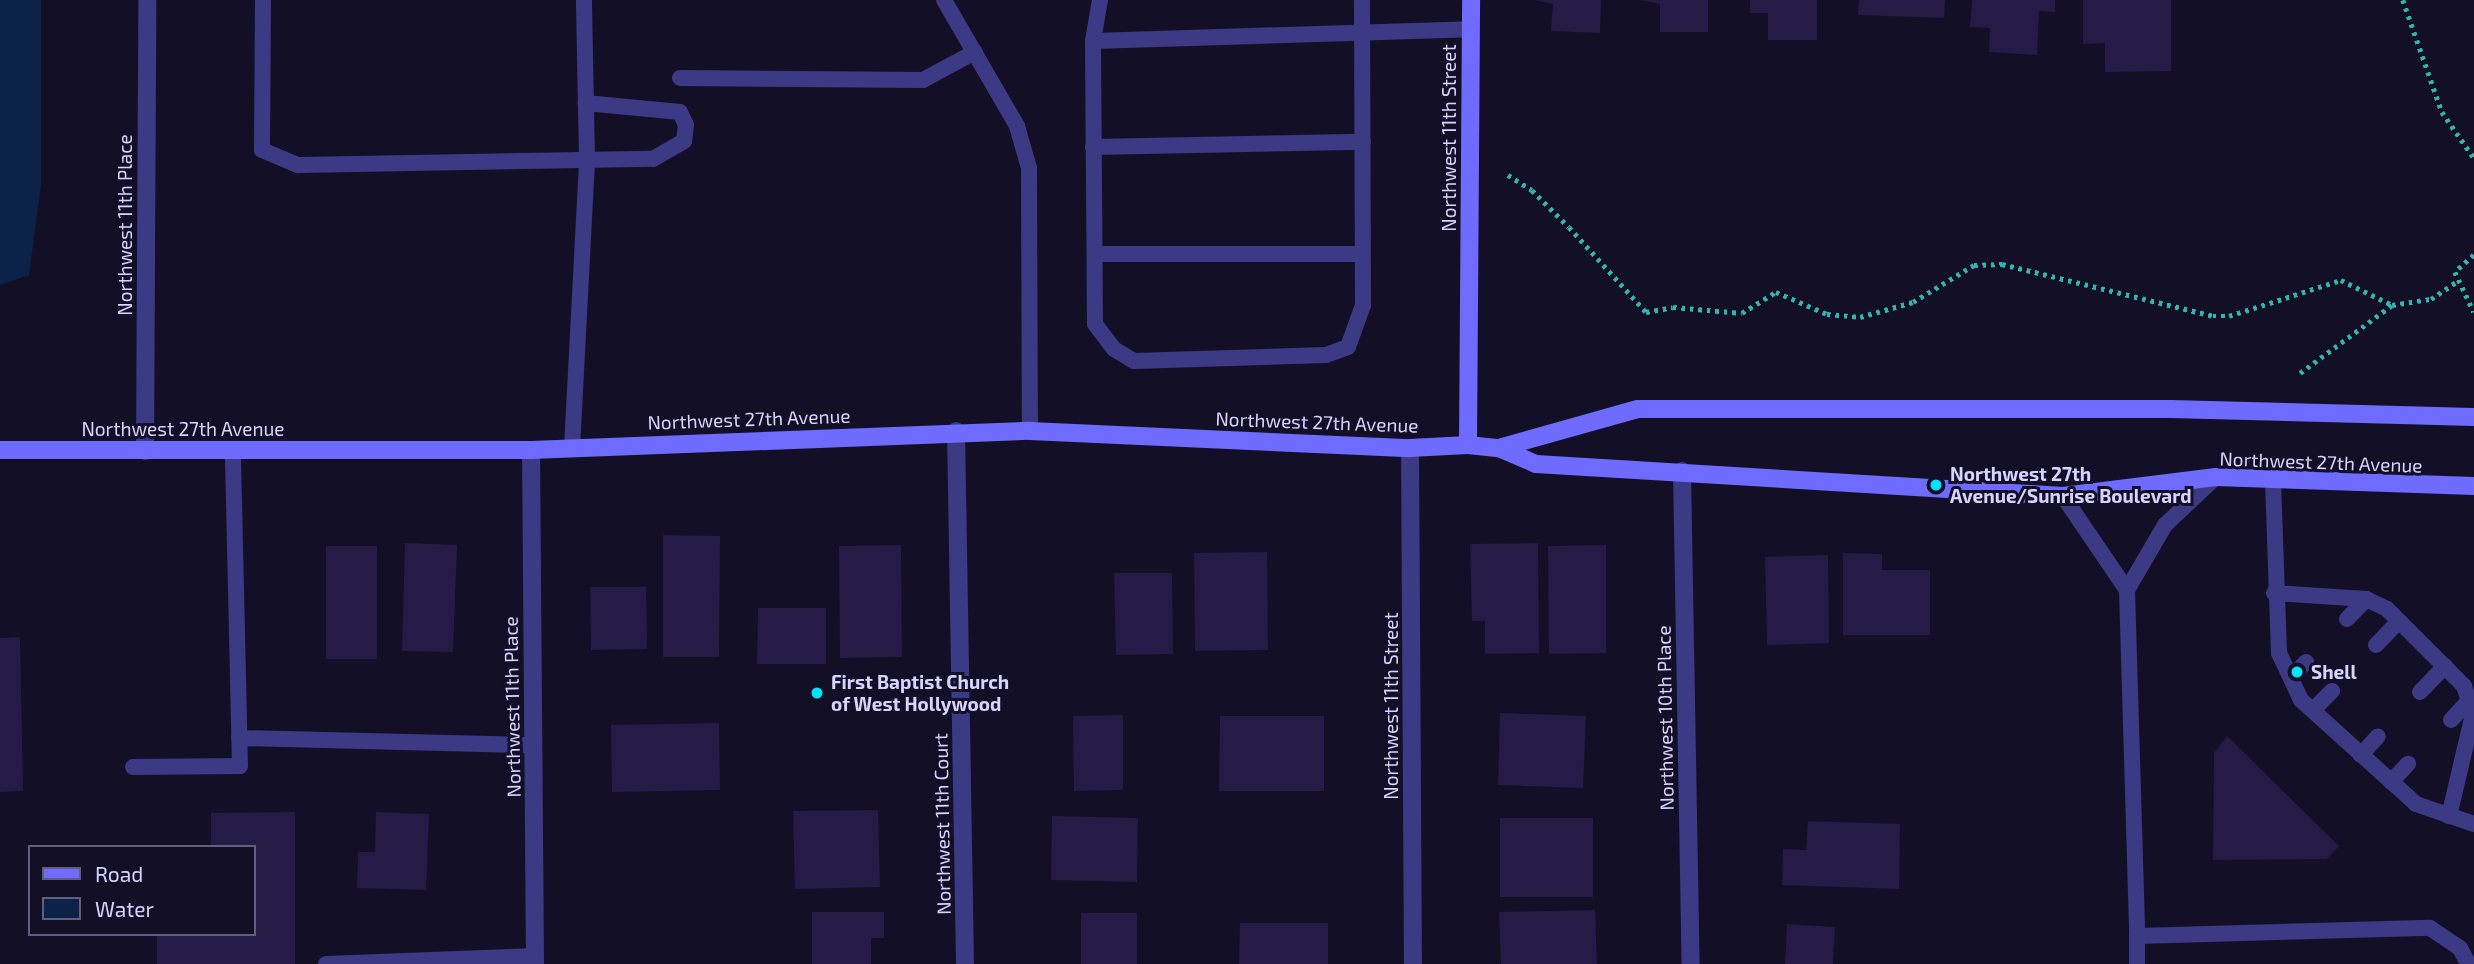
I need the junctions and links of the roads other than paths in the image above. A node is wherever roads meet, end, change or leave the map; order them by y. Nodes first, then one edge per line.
1 (147, 0) edge
2 (263, 0) edge
3 (584, 0) edge
4 (944, 0) edge
5 (1100, 0) edge
6 (1362, 0) edge
7 (1471, 0) edge
8 (1470, 29) junction
9 (1362, 32) junction
10 (1093, 41) junction
11 (975, 52) junction
12 (680, 78) dead end
13 (585, 103) junction
14 (1363, 142) junction
15 (1093, 147) junction
16 (587, 160) junction
17 (1095, 254) junction
18 (1362, 254) junction
19 (2474, 417) edge
20 (956, 431) junction
21 (1030, 431) junction
22 (1468, 445) junction
23 (572, 447) junction
24 (1410, 448) junction
25 (1499, 448) junction
26 (233, 449) junction
27 (0, 450) edge
28 (531, 450) junction
29 (145, 451) junction
30 (1682, 471) junction
31 (2216, 477) junction
32 (2273, 481) junction
33 (2474, 486) edge
34 (2063, 496) junction
35 (2127, 590) junction
36 (2274, 593) junction
37 (2366, 599) junction
38 (2347, 619) dead end
39 (2399, 621) junction
40 (2376, 645) dead end
41 (2306, 662) dead end
42 (2445, 666) junction
43 (2291, 678) junction
44 (2332, 691) dead end
45 (2420, 692) dead end
46 (2469, 701) junction
47 (2313, 710) junction
48 (2451, 720) dead end
49 (2378, 736) dead end
50 (239, 738) junction
51 (534, 745) junction
52 (2361, 755) junction
53 (2408, 764) dead end
54 (133, 766) dead end
55 (2391, 782) junction
56 (2449, 816) junction
57 (2474, 824) edge
58 (2137, 936) junction
59 (535, 960) edge
60 (326, 964) edge
61 (965, 964) edge
62 (1413, 964) edge
63 (1691, 964) edge
64 (2137, 964) edge
65 (2468, 964) edge

1 - 29 street, Northwest 11th Place
2 - 16 lane
3 - 13 lane
4 - 11 lane
5 - 10 lane
6 - 9 lane
7 - 8 street, Northwest 11th Street
8 - 9 lane
8 - 22 street, Northwest 11th Street
9 - 10 lane
9 - 14 lane
10 - 15 lane
11 - 12 lane
11 - 21 lane
13 - 16 lane
13 - 16 lane
14 - 15 lane
14 - 18 lane
15 - 17 lane
16 - 23 lane
17 - 18 lane
17 - 18 lane
19 - 25 street, Northwest 27th Avenue
20 - 21 street, Northwest 27th Avenue
20 - 23 street, Northwest 27th Avenue
20 - 61 street, Northwest 11th Court
21 - 24 street, Northwest 27th Avenue
22 - 24 street, Northwest 27th Avenue
22 - 25 street, Northwest 27th Avenue
23 - 28 street, Northwest 27th Avenue
24 - 62 street, Northwest 11th Street
25 - 30 street, Northwest 27th Avenue
26 - 28 street, Northwest 27th Avenue
26 - 29 street, Northwest 27th Avenue
26 - 50 lane
27 - 29 street, Northwest 27th Avenue
28 - 51 street, Northwest 11th Place
30 - 34 street, Northwest 27th Avenue
30 - 63 street, Northwest 10th Place
31 - 32 street, Northwest 27th Avenue
31 - 34 street, Northwest 27th Avenue
31 - 35 lane
32 - 33 street, Northwest 27th Avenue
32 - 36 lane
34 - 35 lane
35 - 58 lane
36 - 37 lane
36 - 43 lane
37 - 38 lane
37 - 39 lane
39 - 40 lane
39 - 42 lane
41 - 43 lane
42 - 45 lane
42 - 46 lane
43 - 47 lane
44 - 47 lane
46 - 48 lane
46 - 56 lane
47 - 52 lane
49 - 52 lane
50 - 51 lane
50 - 54 lane
51 - 59 street, Northwest 11th Place
52 - 55 lane
53 - 55 lane
55 - 56 lane
56 - 57 lane
58 - 64 lane
58 - 65 lane
59 - 60 lane

